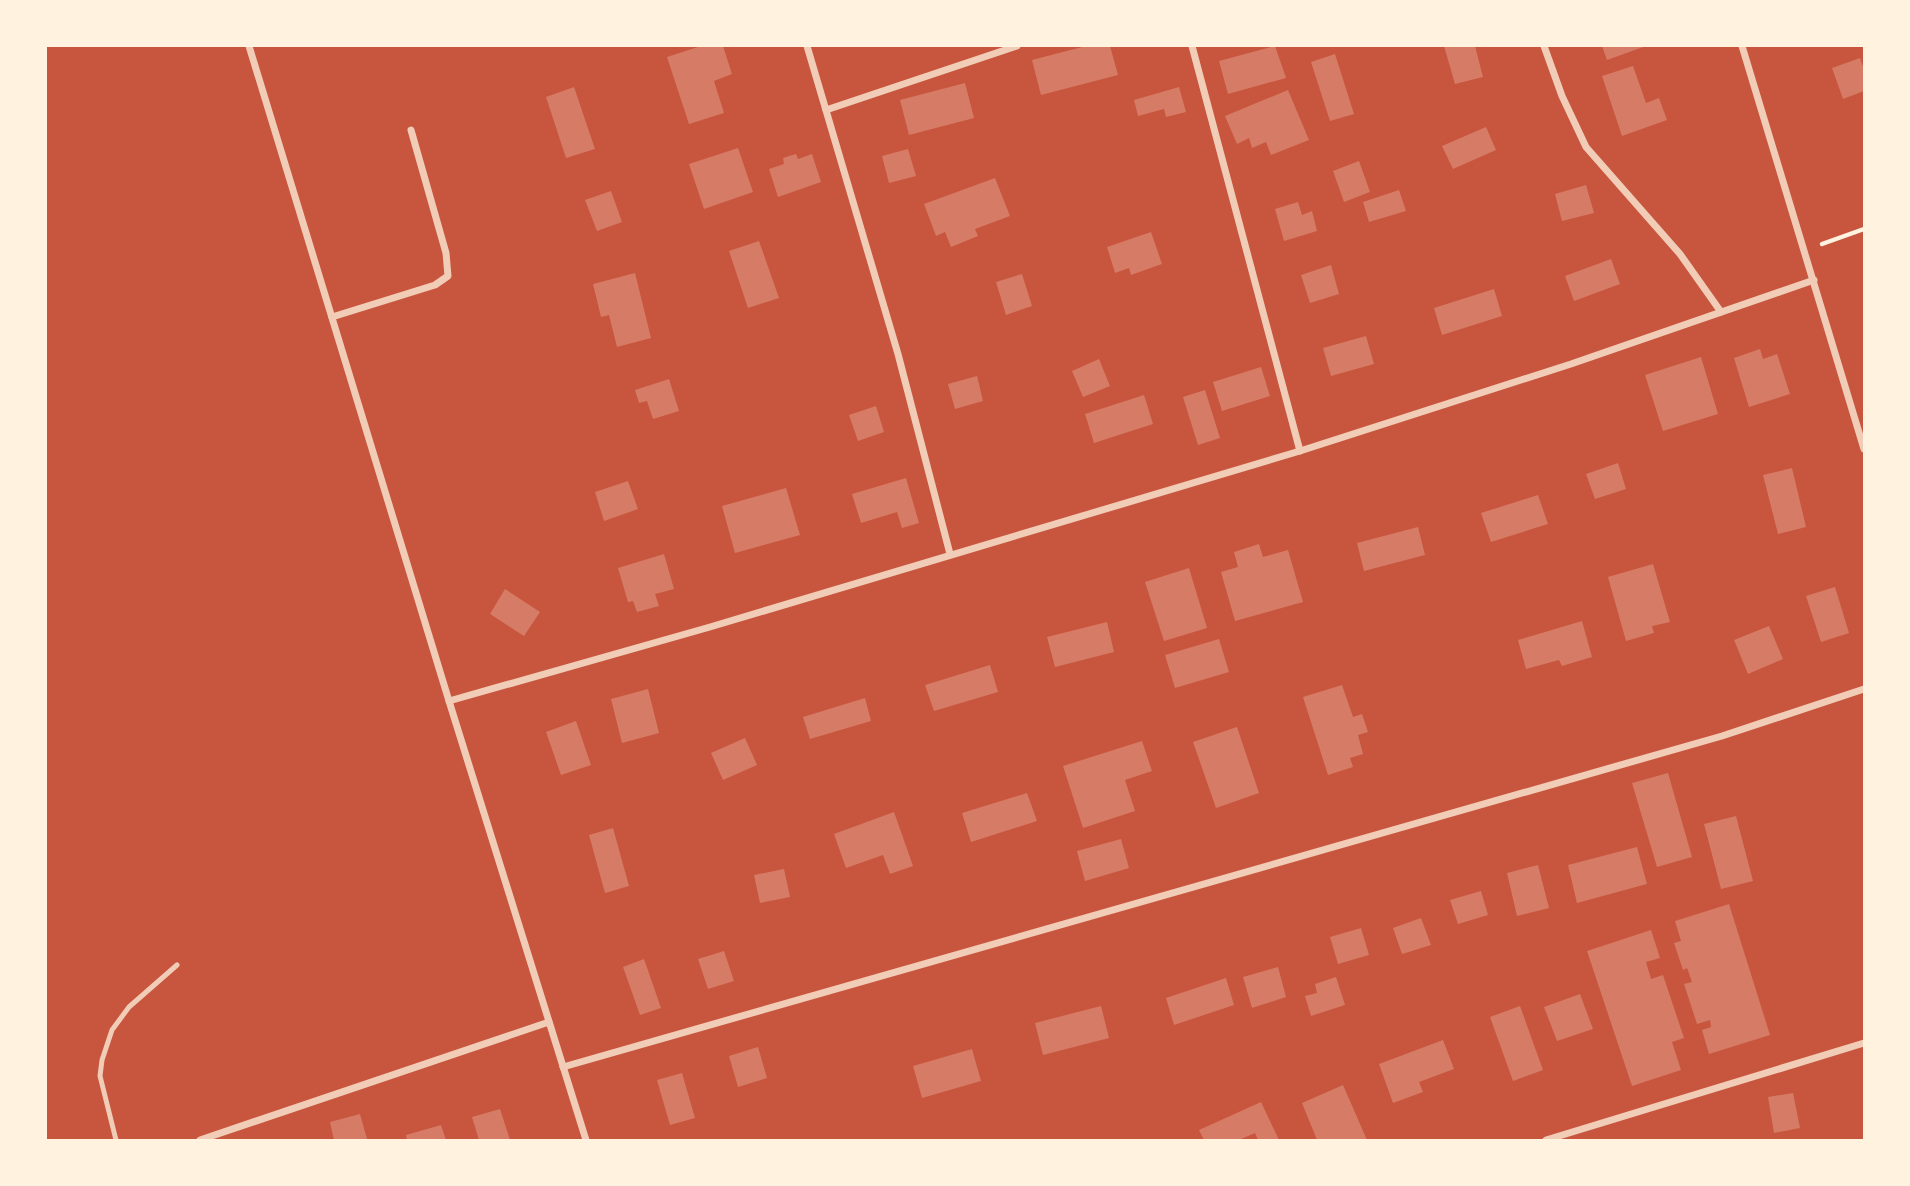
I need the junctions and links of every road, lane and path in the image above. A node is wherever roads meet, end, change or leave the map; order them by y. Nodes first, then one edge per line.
1 (249, 46) edge
2 (807, 46) edge
3 (1017, 46) edge
4 (1192, 46) edge
5 (1544, 46) edge
6 (1742, 46) edge
7 (826, 110) junction
8 (411, 130) dead end
9 (1864, 229) edge
10 (1805, 250) junction
11 (1814, 280) junction
12 (1721, 312) junction
13 (332, 317) junction
14 (1864, 449) edge
15 (1300, 451) junction
16 (950, 554) junction
17 (1864, 689) edge
18 (449, 701) junction
19 (177, 965) dead end
20 (549, 1022) junction
21 (1864, 1043) edge
22 (563, 1067) junction
23 (116, 1140) edge
24 (200, 1140) edge
25 (586, 1140) edge
26 (1546, 1140) edge

1 - 13 street
2 - 7 street
3 - 7 street
4 - 15 street
5 - 12 street
6 - 10 street
7 - 16 street
8 - 13 street
9 - 10 path
10 - 11 street
11 - 12 street
11 - 14 street
12 - 15 street
13 - 18 street
15 - 16 street
16 - 18 street
17 - 22 street
18 - 20 street
19 - 23 lane
20 - 22 street
20 - 24 street
21 - 26 street
22 - 25 street

